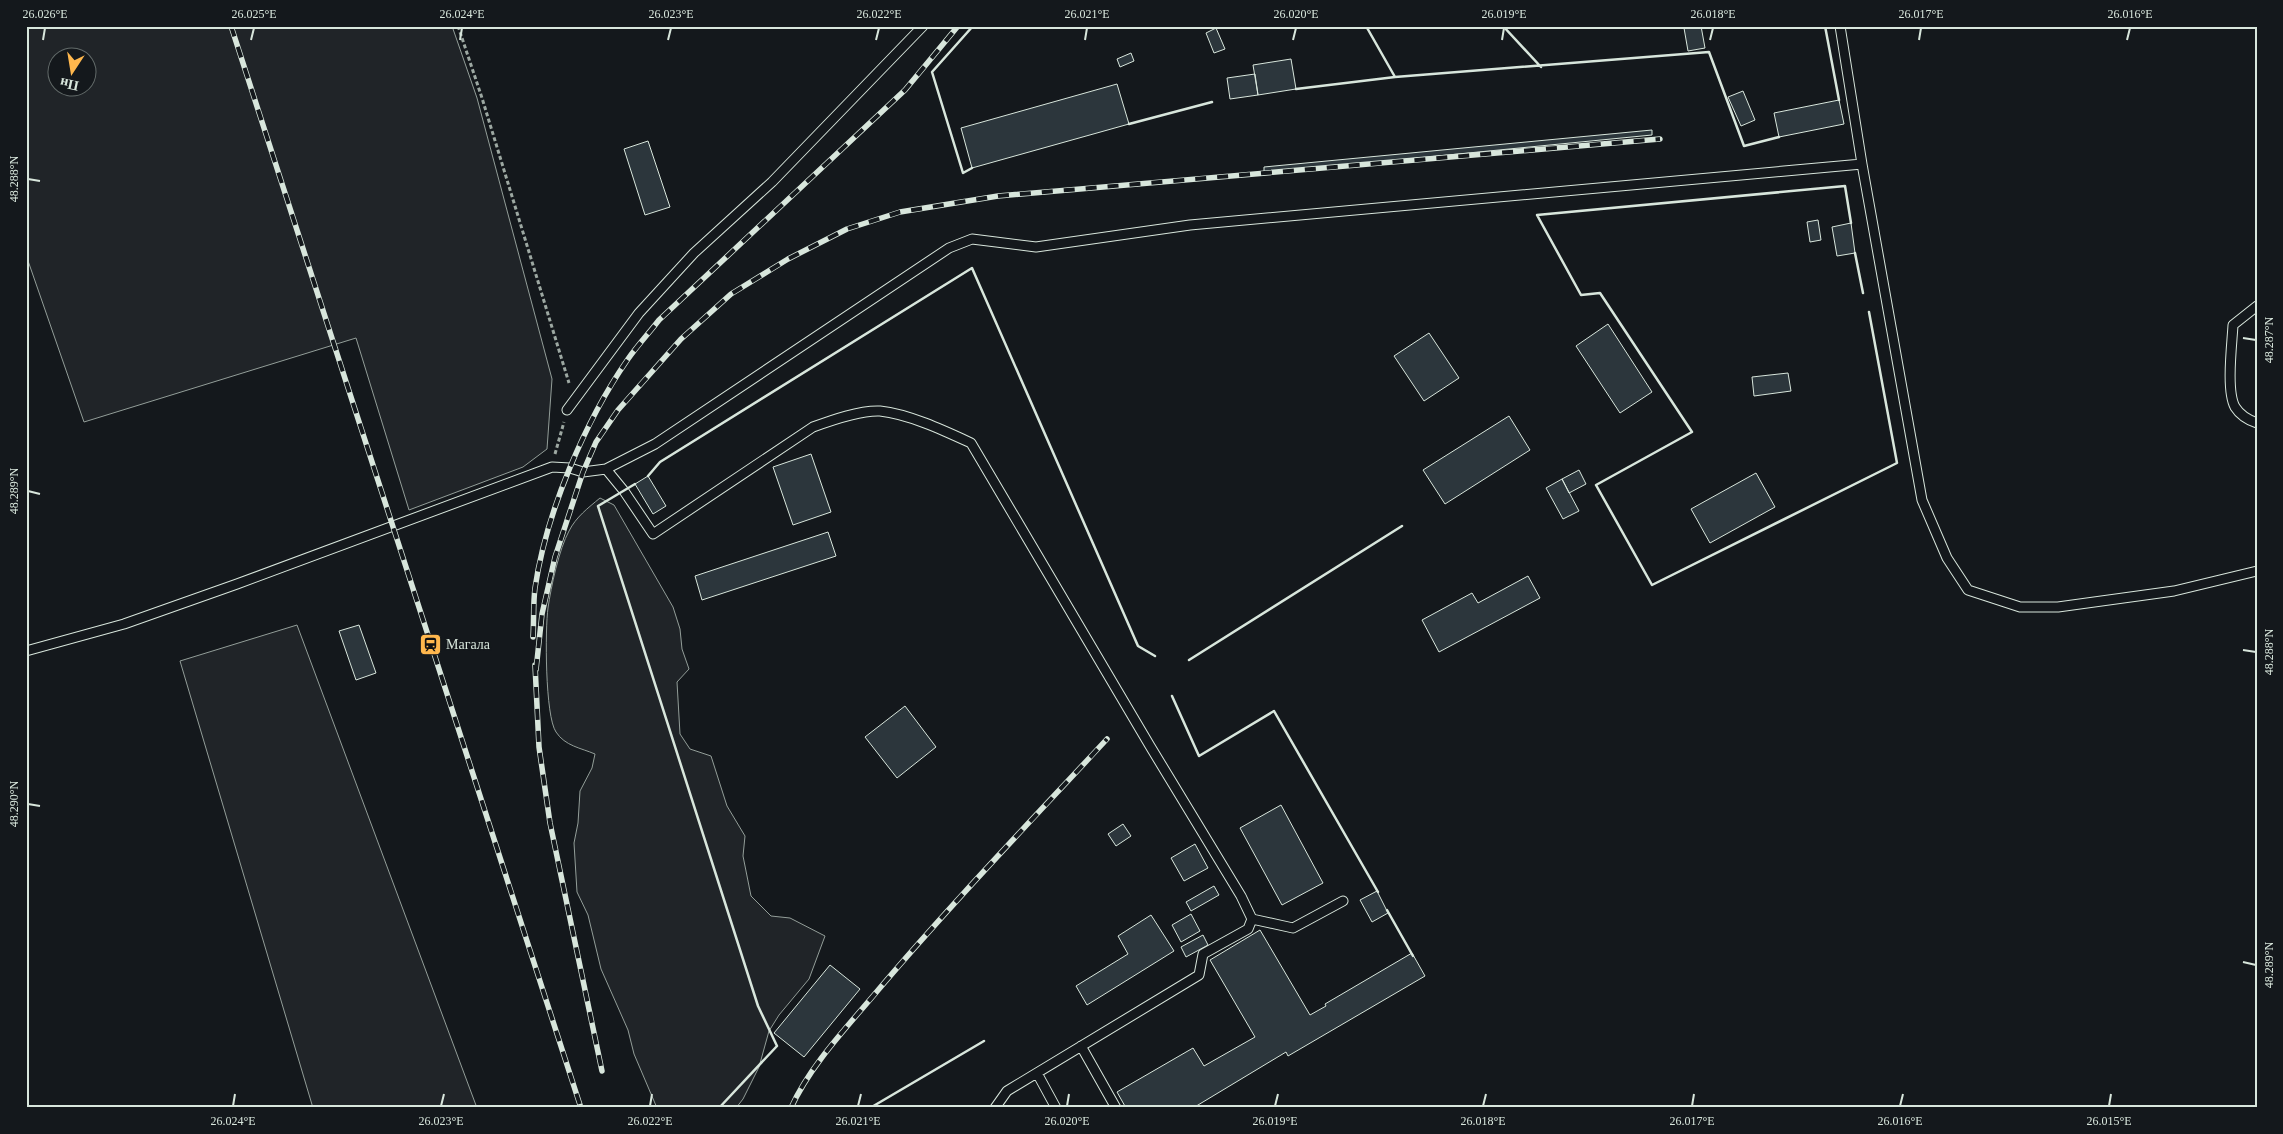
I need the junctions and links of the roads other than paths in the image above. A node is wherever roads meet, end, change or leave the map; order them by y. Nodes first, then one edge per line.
1 (923, 26) edge
2 (1840, 26) edge
3 (1862, 164) junction
4 (2257, 306) edge
5 (568, 410) road end
6 (2257, 423) edge
7 (606, 469) junction
8 (2257, 571) edge
9 (26, 651) edge
10 (1343, 901) dead end
11 (1252, 919) junction
12 (1081, 1046) junction
13 (1037, 1073) junction
14 (995, 1108) edge
15 (1056, 1108) edge
16 (1116, 1108) edge

1 - 5 lane
2 - 3 lane
3 - 7 lane
3 - 8 lane
4 - 6 lane
7 - 9 lane
7 - 11 lane
10 - 11 lane
11 - 12 lane
12 - 13 lane
12 - 16 lane
13 - 14 lane
13 - 15 lane

